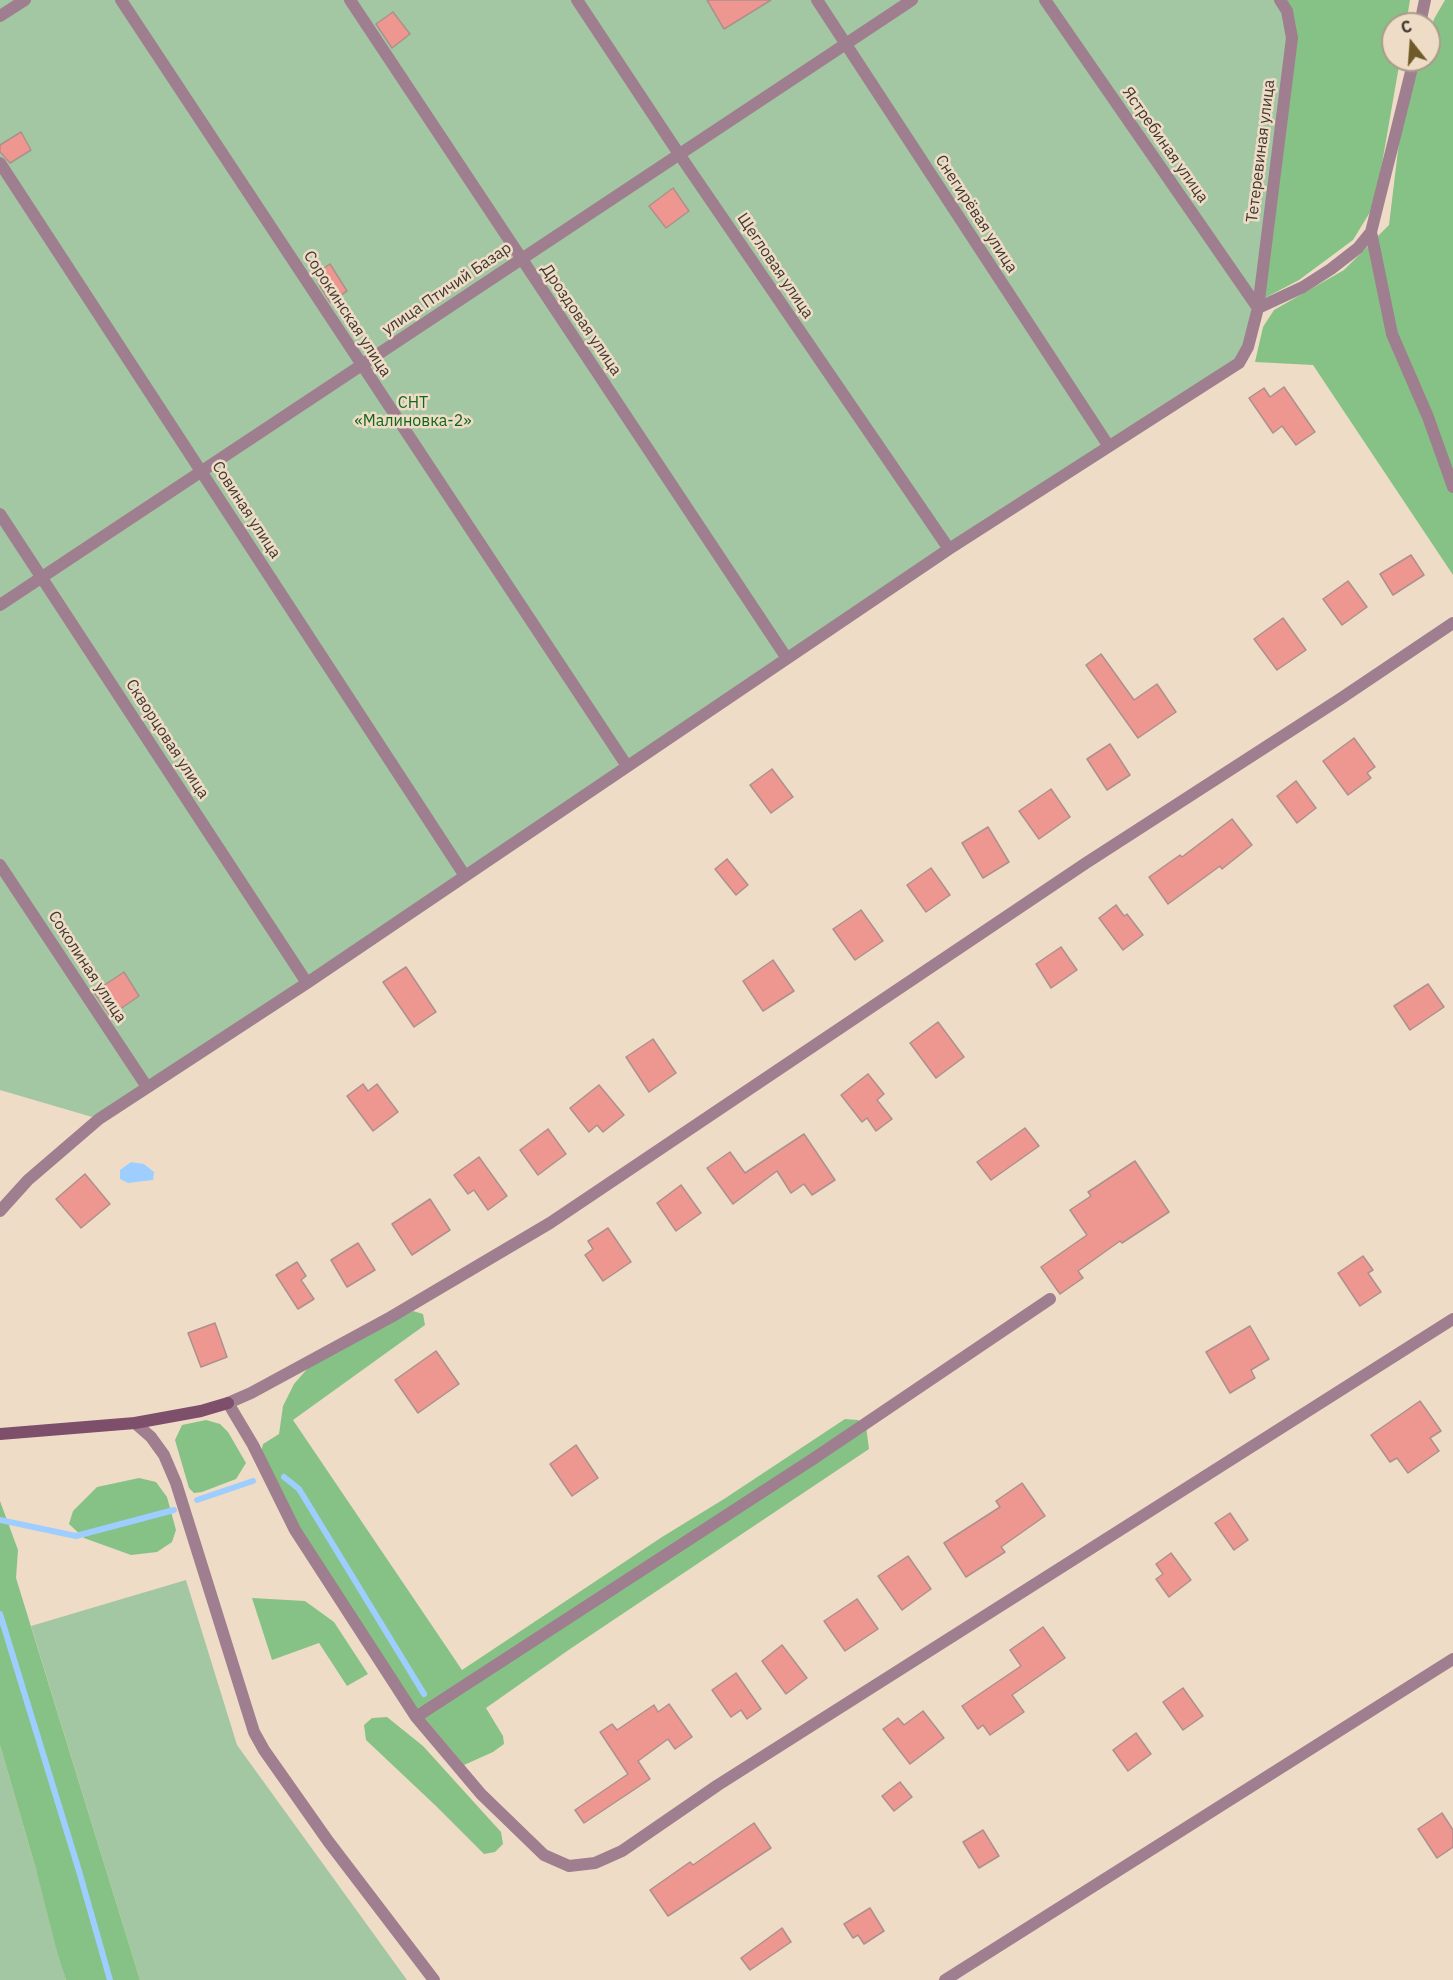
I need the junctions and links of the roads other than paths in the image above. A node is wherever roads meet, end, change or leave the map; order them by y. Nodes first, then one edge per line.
1 (25, 0) edge
2 (121, 0) edge
3 (350, 0) edge
4 (577, 0) edge
5 (817, 0) edge
6 (912, 0) edge
7 (1045, 0) edge
8 (1280, 0) edge
9 (0, 16) edge
10 (845, 45) junction
11 (1411, 72) edge
12 (679, 154) junction
13 (0, 163) edge
14 (1371, 232) junction
15 (521, 259) junction
16 (1258, 309) junction
17 (361, 365) junction
18 (1108, 446) junction
19 (201, 471) junction
20 (1453, 487) edge
21 (0, 514) edge
22 (949, 549) junction
23 (41, 577) junction
24 (0, 605) edge
25 (1453, 622) edge
26 (786, 657) junction
27 (627, 766) junction
28 (0, 865) edge
29 (465, 876) junction
30 (307, 983) junction
31 (147, 1087) junction
32 (0, 1211) edge
33 (1050, 1299) dead end
34 (1453, 1319) edge
35 (228, 1403) junction
36 (135, 1423) junction
37 (0, 1434) edge
38 (1453, 1659) edge
39 (416, 1717) junction
40 (434, 1980) edge
41 (945, 1980) edge

1 - 9 street
2 - 17 street, Сорокинская улица
3 - 15 street, Дроздовая улица
4 - 12 street, Щегловая улица
5 - 10 street, Снегирёвая улица
6 - 10 street, улица Птичий Базар
7 - 16 street, Ястребиная улица
8 - 16 street, Тетеревиная улица
10 - 12 street, улица Птичий Базар
10 - 18 street, Снегирёвая улица
11 - 14 street
12 - 15 street, улица Птичий Базар
12 - 22 street, Щегловая улица
13 - 19 street, Совиная улица
14 - 16 street
14 - 20 street
15 - 17 street, улица Птичий Базар
15 - 26 street, Дроздовая улица
16 - 18 street, Тетеревиная улица
17 - 19 street, улица Птичий Базар
17 - 27 street, Сорокинская улица
18 - 22 street, Тетеревиная улица
19 - 23 street, улица Птичий Базар
19 - 29 street, Совиная улица
21 - 23 street, Скворцовая улица
22 - 26 street, Тетеревиная улица
23 - 24 street, улица Птичий Базар
23 - 30 street, Скворцовая улица
25 - 35 street
26 - 27 street, Тетеревиная улица
27 - 29 street, Тетеревиная улица
28 - 31 street, Соколиная улица
29 - 30 street, Тетеревиная улица
30 - 31 street, Тетеревиная улица
31 - 32 street, Тетеревиная улица
33 - 39 street
34 - 39 street
35 - 36 street
35 - 39 street
36 - 37 street
36 - 40 street
38 - 41 street

